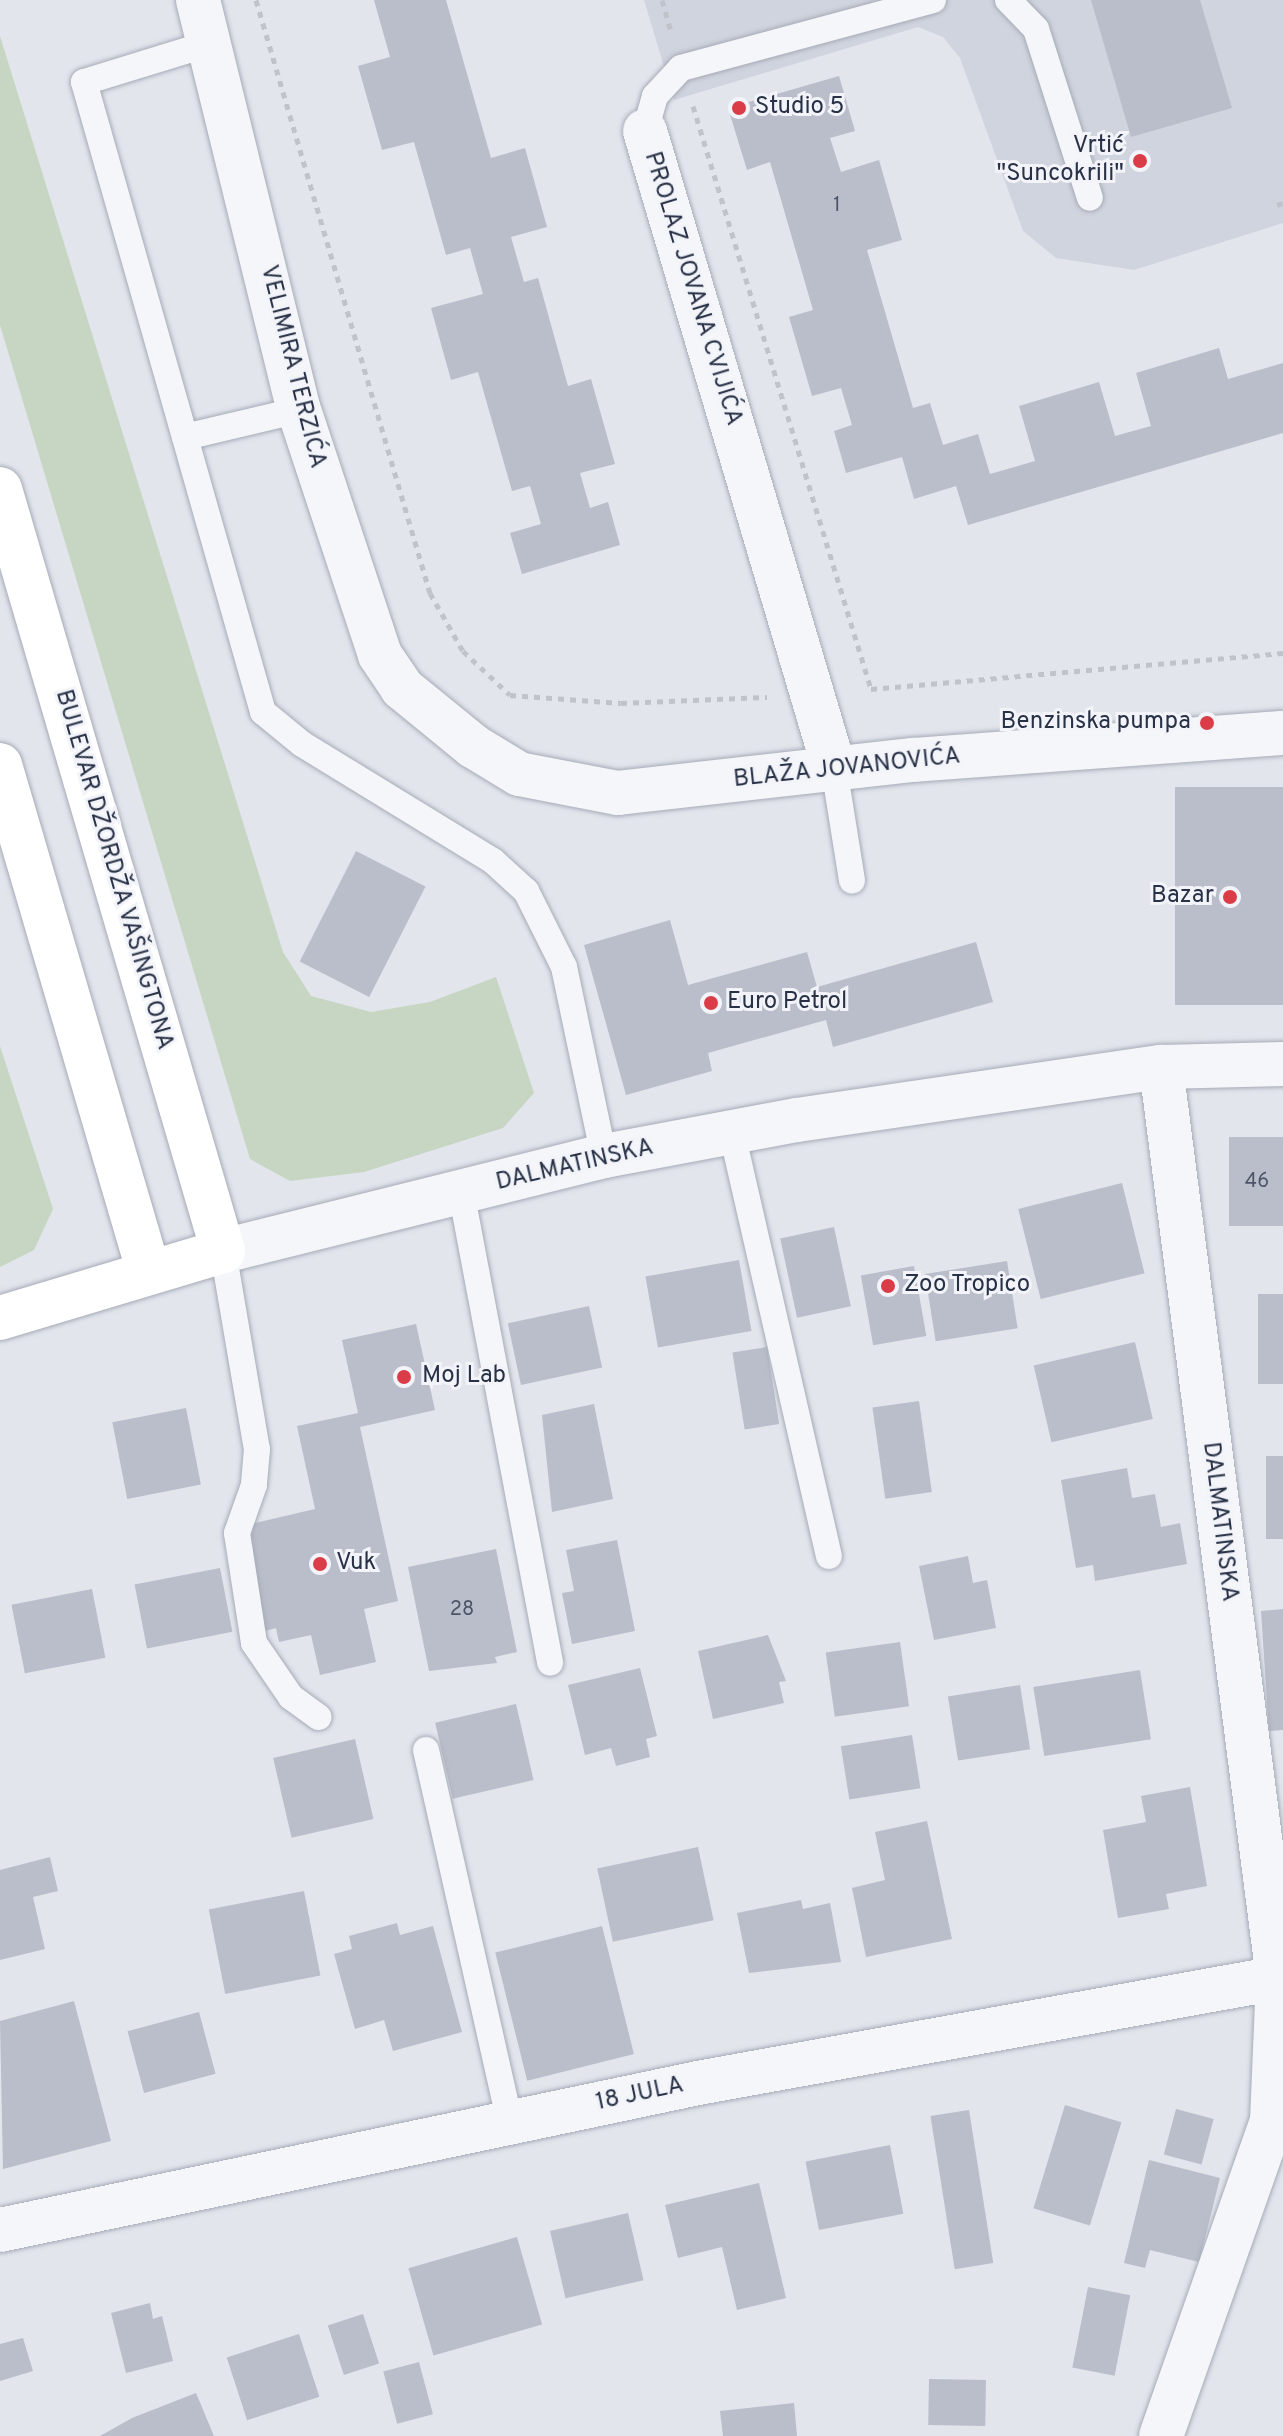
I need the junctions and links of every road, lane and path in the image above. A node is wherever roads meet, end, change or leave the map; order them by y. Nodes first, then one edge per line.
1 (198, 0) edge
2 (256, 0) edge
3 (662, 0) edge
4 (933, 0) edge
5 (1008, 0) edge
6 (211, 43) junction
7 (681, 68) junction
8 (645, 131) joint
9 (1090, 198) dead end
10 (299, 410) junction
11 (185, 437) junction
12 (0, 489) edge
13 (1283, 653) edge
14 (871, 689) junction
15 (816, 697) junction
16 (432, 713) joint
17 (1283, 733) edge
18 (0, 765) edge
19 (834, 768) junction
20 (852, 881) dead end
21 (1283, 1064) edge
22 (1161, 1067) junction
23 (732, 1133) junction
24 (604, 1156) junction
25 (461, 1191) junction
26 (223, 1251) junction
27 (149, 1273) junction
28 (0, 1318) edge
29 (829, 1556) dead end
30 (550, 1663) dead end
31 (319, 1717) dead end
32 (426, 1750) dead end
33 (1281, 1978) edge
34 (510, 2122) junction
35 (1277, 2123) edge
36 (0, 2230) edge
37 (1161, 2436) edge

1 - 6 street, VELIMIRA TERZIĆA
2 - 15 path
3 - 7 path
4 - 7 lane
5 - 9 lane
6 - 10 street, VELIMIRA TERZIĆA
6 - 11 lane
7 - 8 lane, PROLAZ JOVANA CVIJIĆA
7 - 14 path
8 - 15 street, PROLAZ JOVANA CVIJIĆA
10 - 11 lane
10 - 16 street, VELIMIRA TERZIĆA
11 - 24 lane
12 - 26 main road, BULEVAR DŽORDŽA VAŠINGTONA
13 - 14 path
14 - 15 path
15 - 19 street, PROLAZ JOVANA CVIJIĆA
16 - 19 street, BLAŽA JOVANOVIĆA
17 - 19 street, BLAŽA JOVANOVIĆA
18 - 27 main road
19 - 20 lane
21 - 22 street, DALMATINSKA
22 - 23 street, DALMATINSKA
22 - 33 street, DALMATINSKA
23 - 24 street, DALMATINSKA
23 - 29 lane
24 - 25 street, DALMATINSKA
25 - 26 street, DALMATINSKA
25 - 30 lane
26 - 27 main road, DALMATINSKA
26 - 31 lane
27 - 28 main road, DALMATINSKA
32 - 34 lane
33 - 34 street, 18 JULA
33 - 35 street, DALMATINSKA
34 - 36 street, 18 JULA
35 - 37 street, DALMATINSKA

